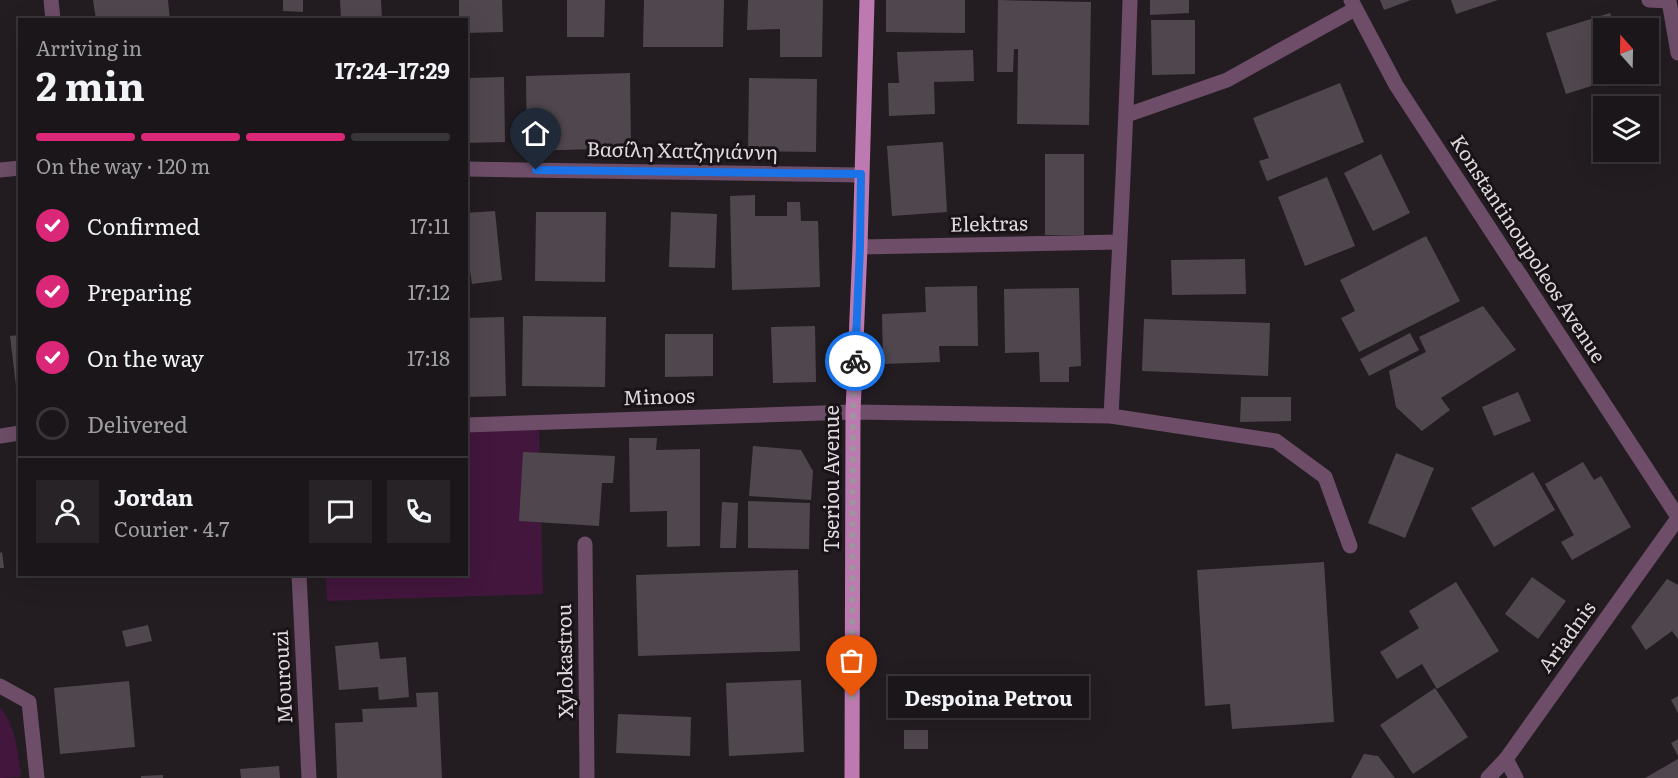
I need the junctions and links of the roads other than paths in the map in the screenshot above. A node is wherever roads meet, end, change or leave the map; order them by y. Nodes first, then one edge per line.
1 (51, 0) edge
2 (867, 0) edge
3 (1130, 0) edge
4 (1649, 0) edge
5 (1353, 4) edge
6 (53, 18) edge
7 (1678, 53) edge
8 (1127, 115) junction
9 (18, 168) edge
10 (468, 169) edge
11 (0, 170) edge
12 (861, 174) junction
13 (1119, 242) junction
14 (860, 247) junction
15 (853, 412) junction
16 (1112, 416) junction
17 (468, 425) edge
18 (18, 433) edge
19 (0, 436) edge
20 (1678, 518) edge
21 (585, 544) dead end
22 (1350, 546) dead end
23 (299, 576) edge
24 (1, 686) edge
25 (1506, 759) junction
26 (37, 778) edge
27 (309, 778) edge
28 (587, 778) edge
29 (852, 778) edge
30 (1488, 778) edge
31 (1516, 778) edge

1 - 6 street
2 - 12 main road, Tseriou Avenue
3 - 8 street
4 - 7 street
5 - 8 street
5 - 20 street, Konstantinoupoleos Avenue
8 - 13 street
9 - 11 street
10 - 12 street, Βασίλη Χατζηγιάννη
12 - 14 main road, Tseriou Avenue
13 - 14 street, Elektras
13 - 16 street
14 - 15 main road, Tseriou Avenue
15 - 16 street, Minoos
15 - 17 street, Minoos
15 - 29 main road, Tseriou Avenue
16 - 22 street, Minoos
18 - 19 street
20 - 25 street, Ariadnis
21 - 28 street, Xylokastrou
23 - 27 street, Mourouzi
24 - 26 street
25 - 30 street, Ariadnis
25 - 31 street

